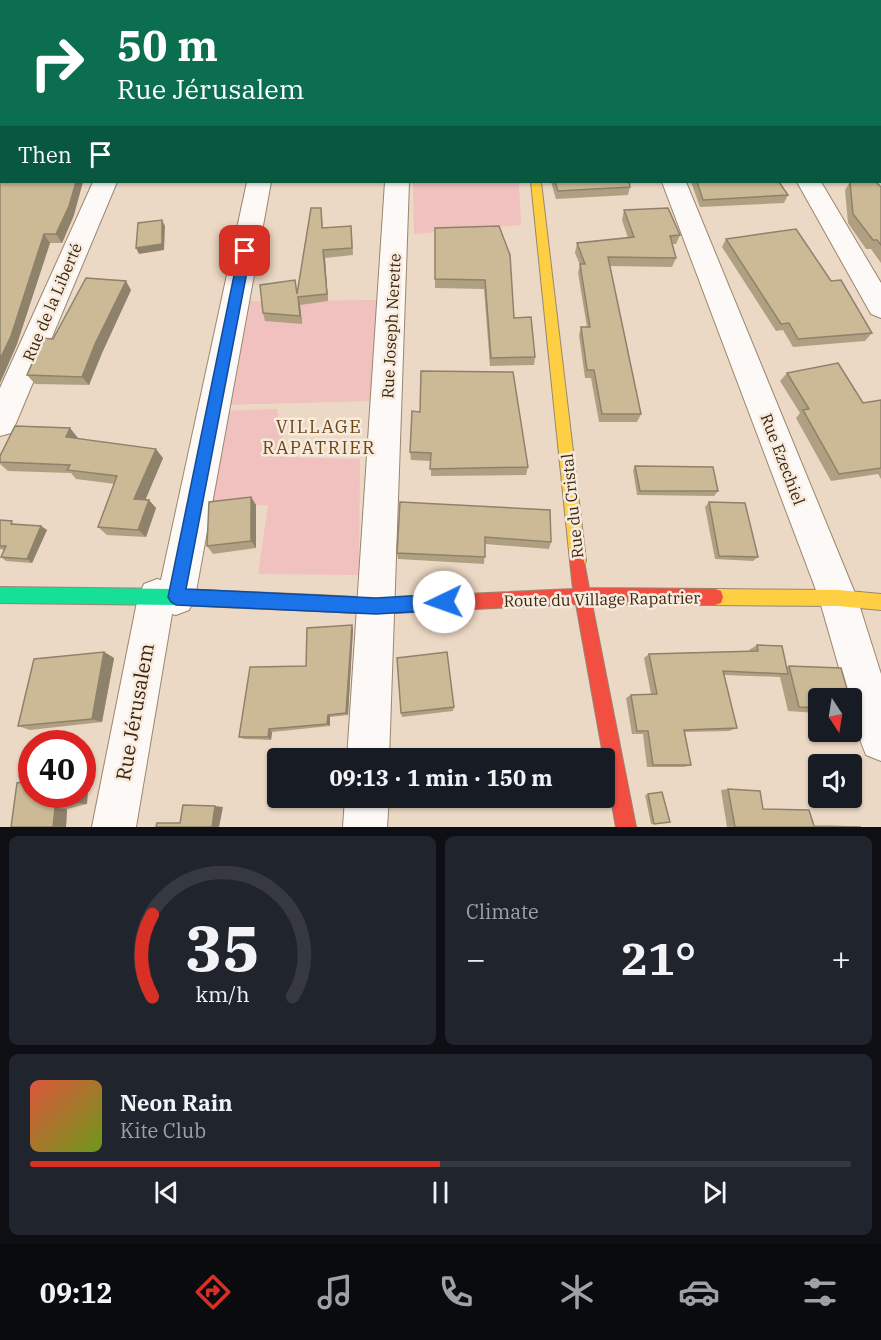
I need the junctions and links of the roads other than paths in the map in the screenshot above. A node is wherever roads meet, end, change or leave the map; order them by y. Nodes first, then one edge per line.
1 (105, 183) edge
2 (259, 183) edge
3 (397, 183) edge
4 (536, 183) edge
5 (674, 183) edge
6 (810, 183) edge
7 (881, 307) edge
8 (0, 423) edge
9 (0, 595) edge
10 (582, 596) junction
11 (167, 597) junction
12 (838, 598) junction
13 (881, 602) edge
14 (376, 606) junction
15 (881, 740) edge
16 (370, 748) edge
17 (366, 808) edge
18 (114, 827) edge
19 (365, 827) edge
20 (626, 827) edge

1 - 8 street, Rue de la Liberté
2 - 11 street, Rue Jérusalem
3 - 14 street, Rue Joseph Nerette
4 - 10 street, Rue du Cristal
5 - 12 street, Rue Ezechiel
6 - 7 street
9 - 11 street, Route du Village Rapatrier
10 - 12 street, Route du Village Rapatrier
10 - 14 street, Route du Village Rapatrier
10 - 20 street, Rue du Cristal
11 - 14 street, Route du Village Rapatrier
11 - 18 street, Rue Jérusalem
12 - 13 street, Route du Village Rapatrier
12 - 15 street, Rue Ezechiel
14 - 16 street, Rue Joseph Nerette
17 - 19 street

